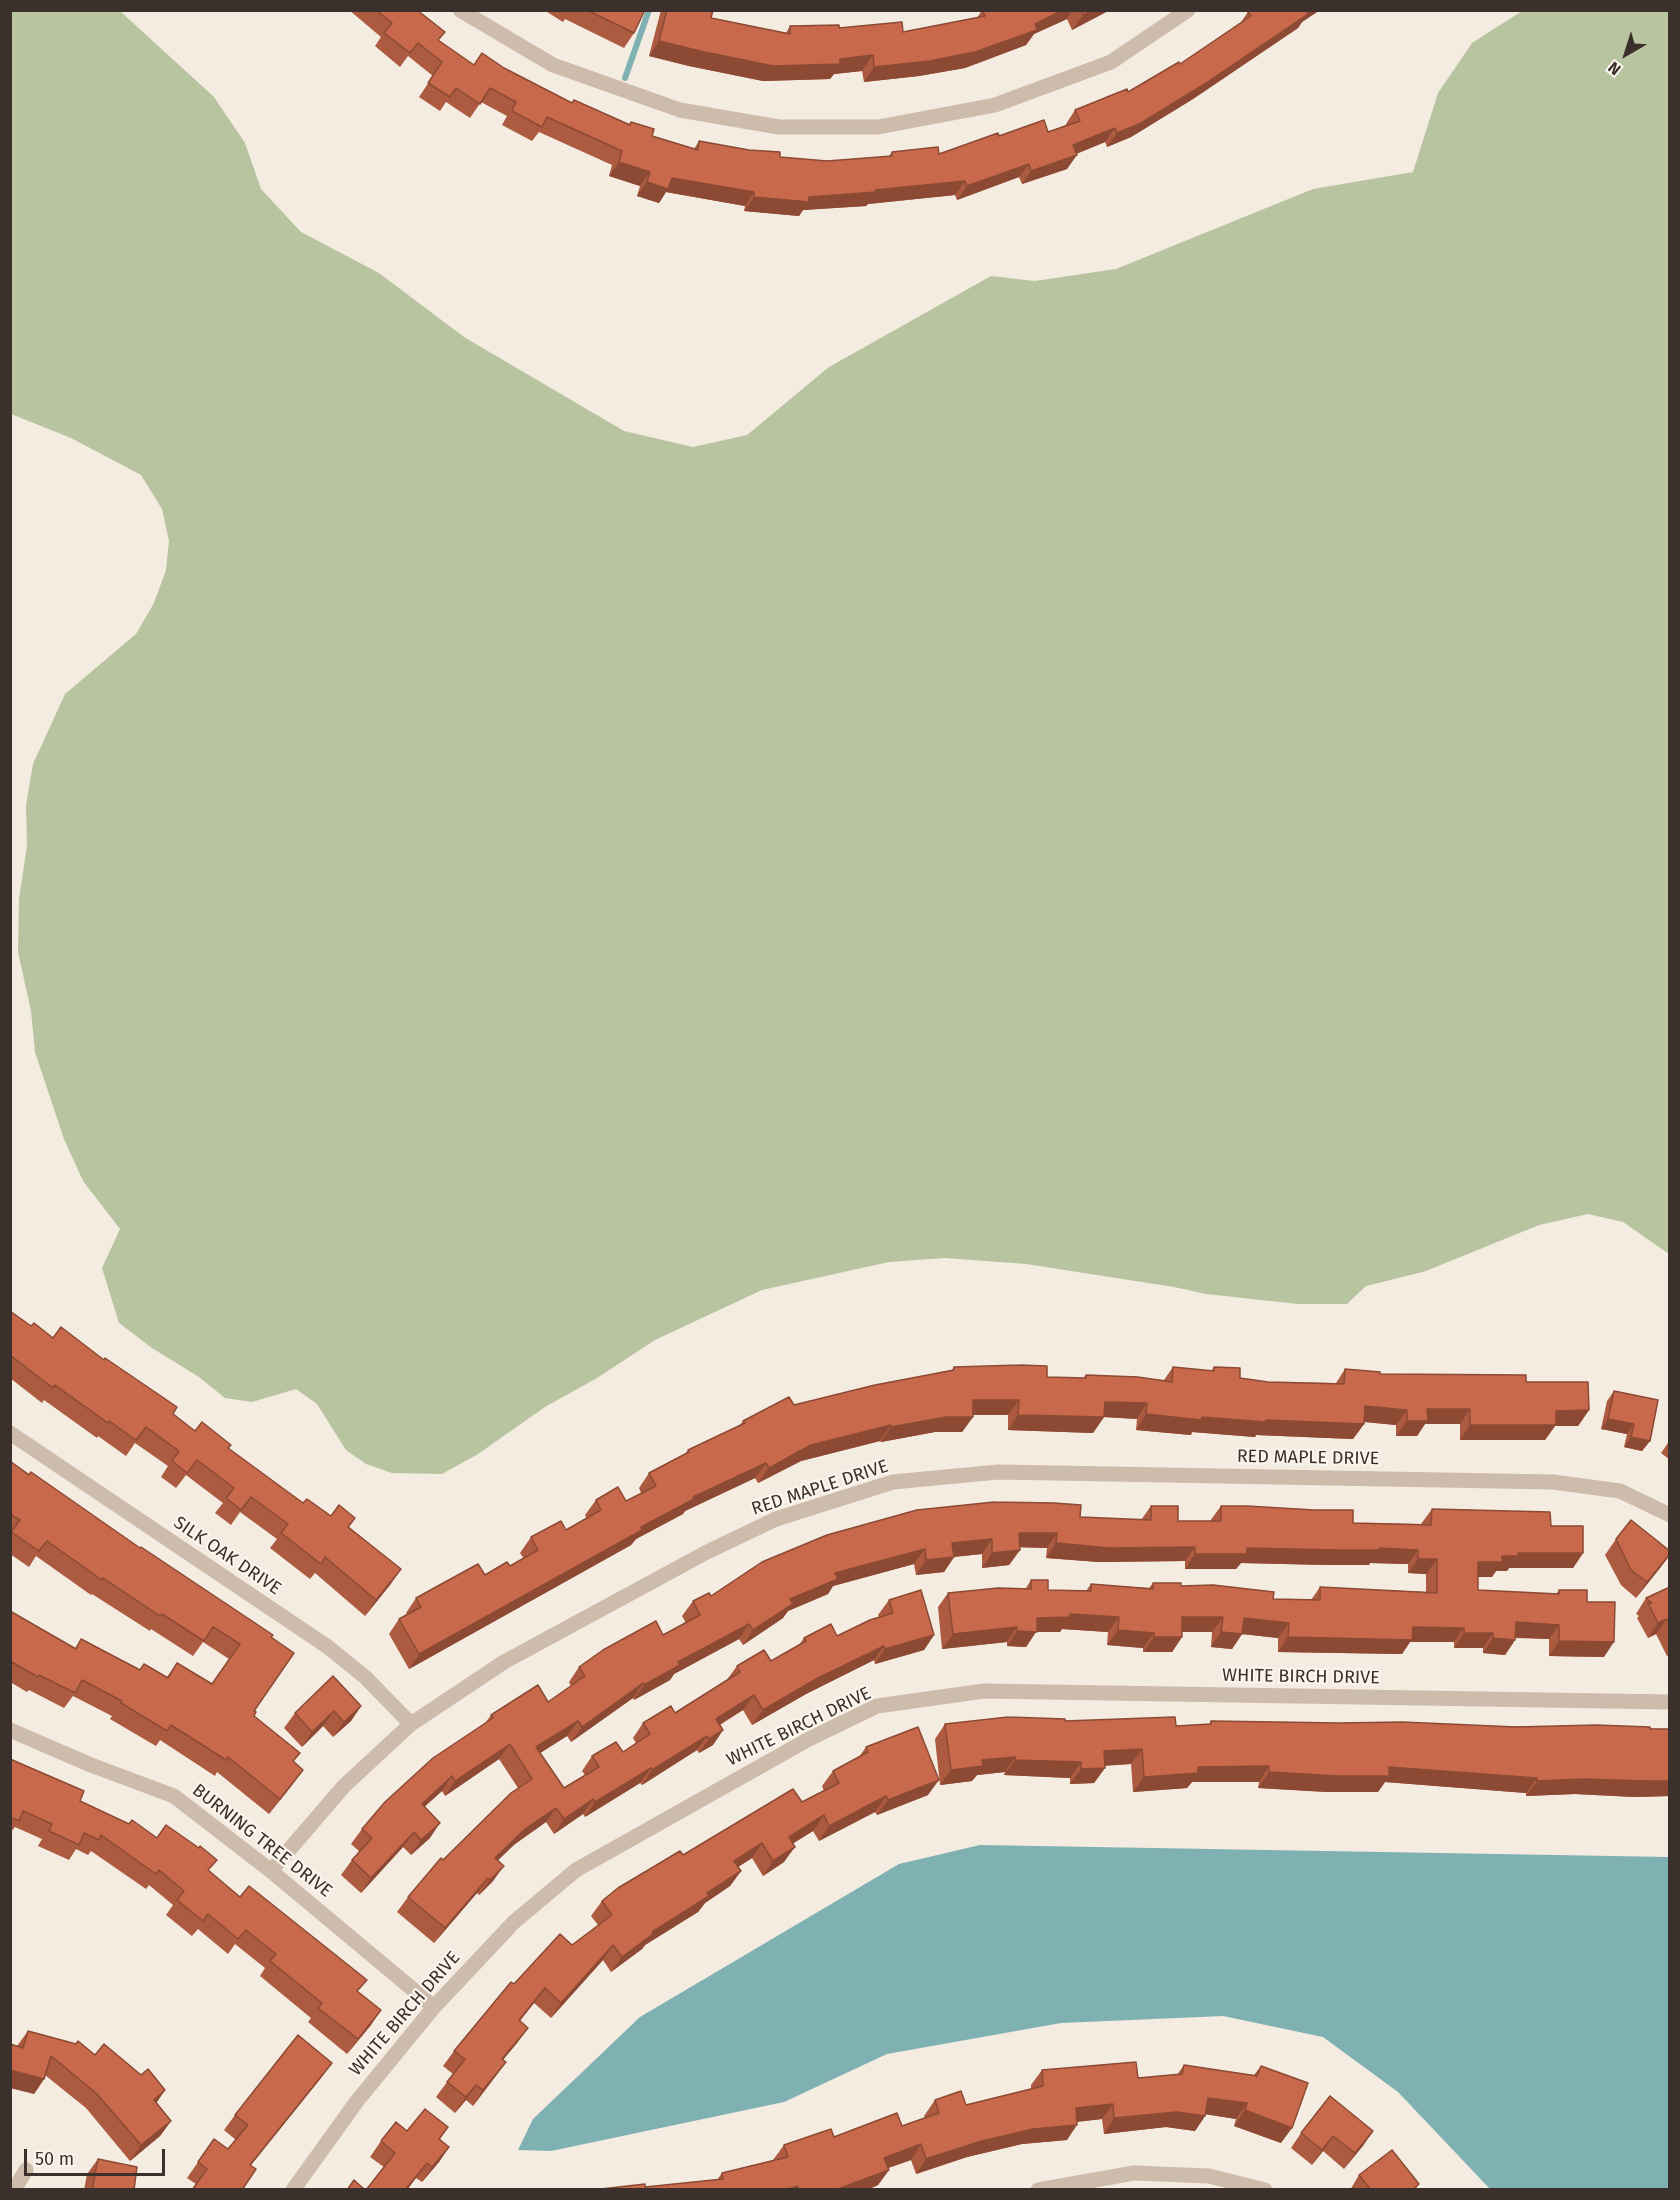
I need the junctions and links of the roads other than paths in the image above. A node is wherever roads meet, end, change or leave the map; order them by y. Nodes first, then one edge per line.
1 (460, 10) edge
2 (1188, 10) edge
3 (10, 1433) edge
4 (1670, 1515) edge
5 (1670, 1702) edge
6 (411, 1724) junction
7 (10, 1730) edge
8 (271, 1871) junction
9 (434, 2007) junction
10 (26, 2170) dead end
11 (14, 2190) edge
12 (293, 2190) edge
13 (1038, 2190) edge
14 (1265, 2190) edge

1 - 2 street
3 - 6 street, SILK OAK DRIVE
4 - 6 street, RED MAPLE DRIVE
5 - 9 street, WHITE BIRCH DRIVE
6 - 8 street, RED MAPLE DRIVE
7 - 8 street, BURNING TREE DRIVE
8 - 9 street, BURNING TREE DRIVE
9 - 12 street, WHITE BIRCH DRIVE
10 - 11 street
13 - 14 street

